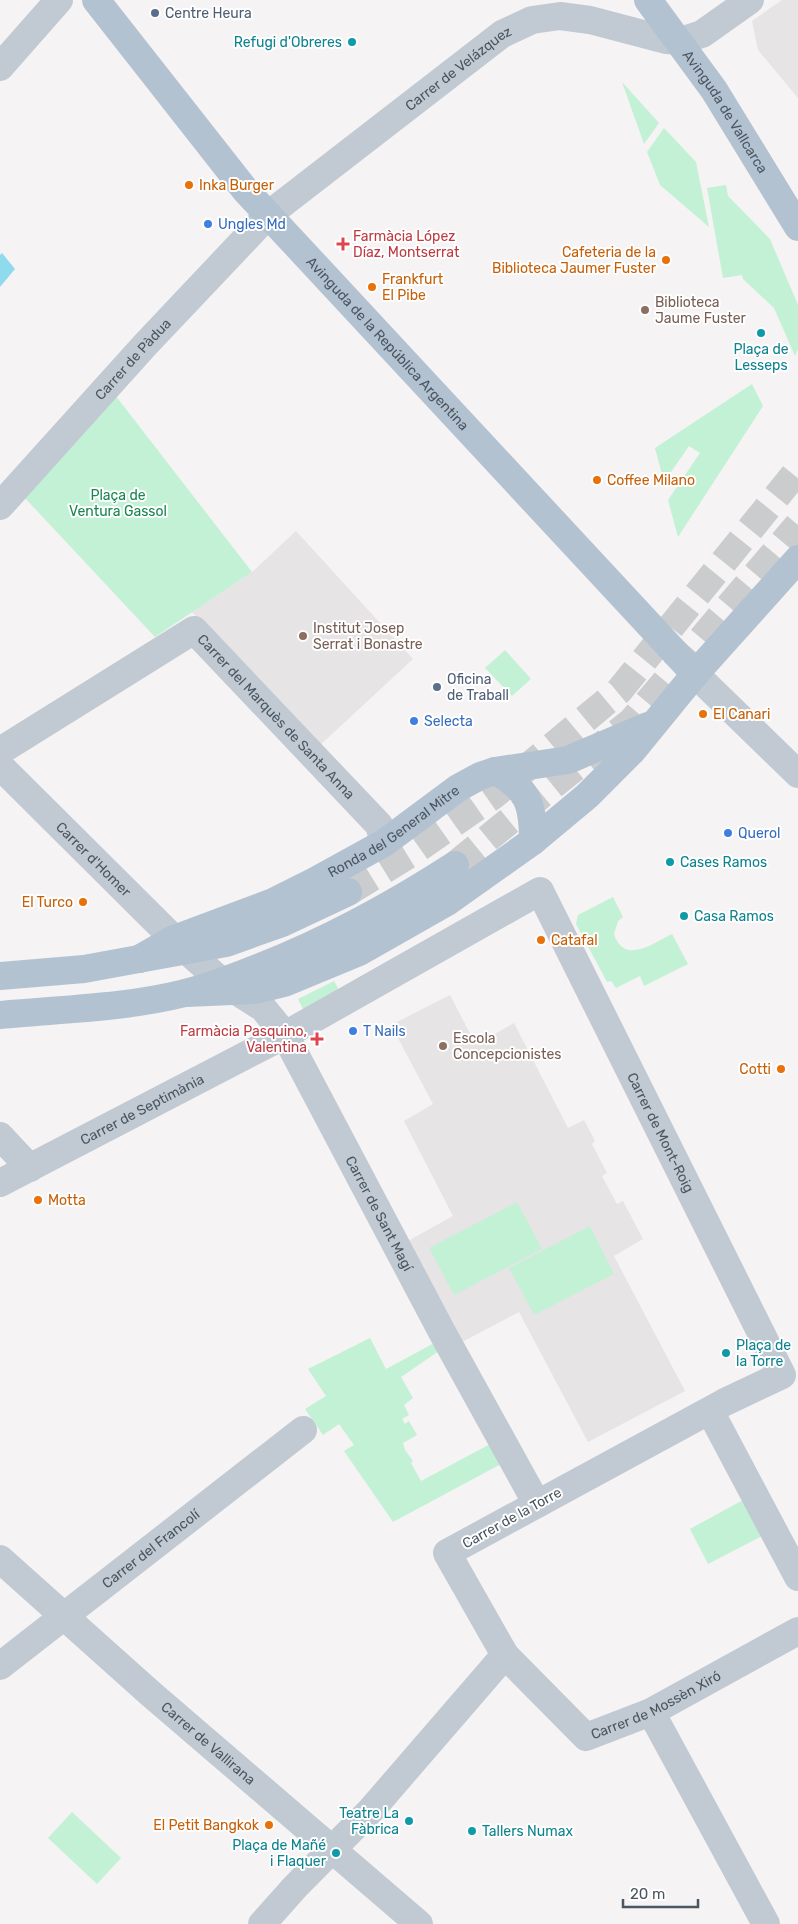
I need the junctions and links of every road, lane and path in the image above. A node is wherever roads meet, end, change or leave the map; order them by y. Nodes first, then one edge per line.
1 (59, 0) edge
2 (96, 0) edge
3 (648, 0) edge
4 (750, 0) edge
5 (680, 41) junction
6 (0, 67) edge
7 (268, 214) junction
8 (798, 227) edge
9 (0, 506) edge
10 (798, 559) edge
11 (695, 674) junction
12 (655, 723) junction
13 (0, 751) edge
14 (0, 766) edge
15 (495, 771) junction
16 (798, 774) edge
17 (533, 841) junction
18 (384, 843) junction
19 (455, 865) tunnel mouth
20 (348, 892) tunnel mouth
21 (181, 945) junction
22 (0, 976) edge
23 (231, 987) junction
24 (0, 1014) edge
25 (285, 1035) junction
26 (0, 1136) edge
27 (30, 1168) junction
28 (0, 1183) edge
29 (782, 1374) joint
30 (710, 1411) junction
31 (302, 1430) dead end
32 (536, 1504) junction
33 (0, 1559) edge
34 (798, 1577) edge
35 (64, 1617) junction
36 (798, 1631) edge
37 (505, 1655) junction
38 (0, 1666) edge
39 (651, 1712) junction
40 (333, 1850) junction
41 (262, 1924) edge
42 (419, 1924) edge
43 (766, 1924) edge

1 - 6 street
2 - 7 main road, Avinguda de la República Argentina
3 - 5 main road, Avinguda de Vallcarca
4 - 5 street
5 - 7 street, Carrer de Velázquez
5 - 8 main road, Avinguda de Vallcarca
7 - 9 street, Carrer de Pàdua
7 - 11 main road, Avinguda de la República Argentina
10 - 11 main road
11 - 12 main road, Ronda del General Mitre
11 - 16 street
12 - 15 main road, Ronda del General Mitre
12 - 17 main road, Ronda del General Mitre
13 - 18 street, Carrer del Marquès de Santa Anna
14 - 21 street, Carrer d'Homer
15 - 17 main road
15 - 18 main road, Ronda del General Mitre
17 - 23 main road, Ronda del General Mitre
18 - 21 main road, Ronda del General Mitre
19 - 23 main road, Ronda del General Mitre
20 - 21 main road, Ronda del General Mitre
21 - 22 main road, Ronda del General Mitre
21 - 23 street, Carrer de Sant Magí
23 - 24 main road, Ronda del General Mitre
23 - 25 street, Carrer de Sant Magí
25 - 27 street, Carrer de Septimània
25 - 29 street, Carrer de Mont-Roig
25 - 32 street, Carrer de Sant Magí
26 - 27 street
27 - 28 street, Carrer de Septimània
29 - 30 street, Carrer de la Torre
30 - 32 street, Carrer de la Torre
30 - 34 street
31 - 35 street, Carrer del Francolí
32 - 37 street, Carrer de la Torre
33 - 35 street, Carrer de Vallirana
35 - 38 street, Carrer del Francolí
35 - 40 street, Carrer de Vallirana
36 - 39 street, Carrer de Mossèn Xiró
37 - 39 street, Carrer de Mossèn Xiró
37 - 40 street
39 - 43 street
40 - 41 street
40 - 42 street, Carrer de Vallirana

